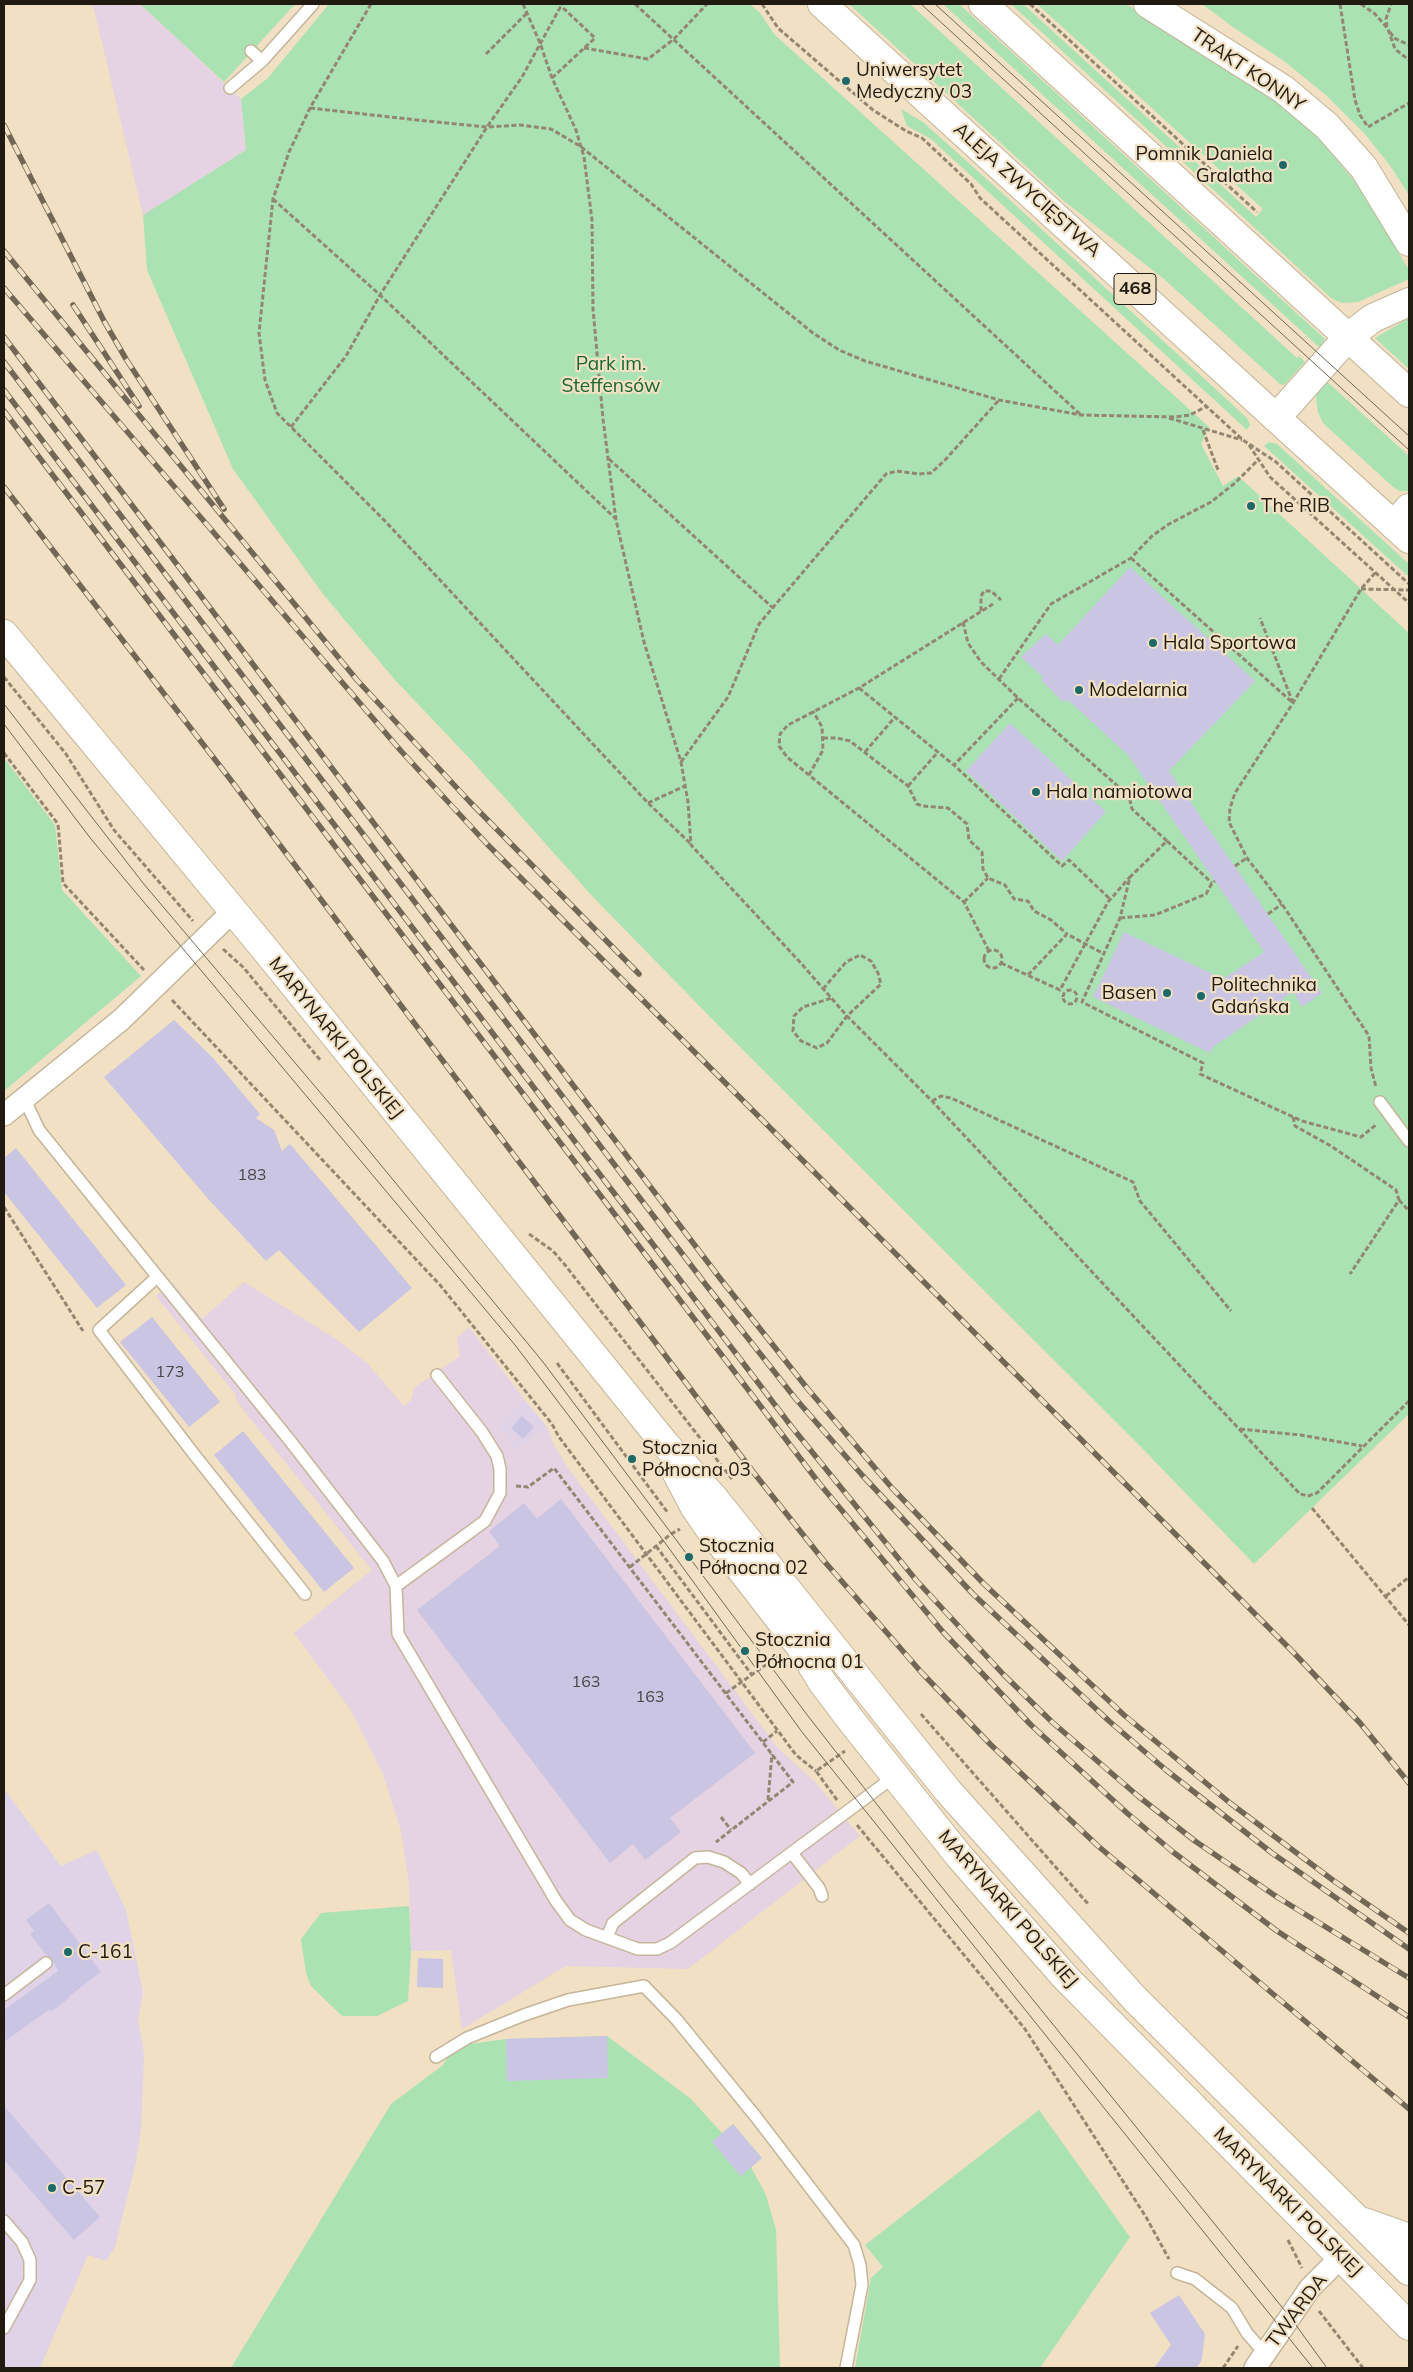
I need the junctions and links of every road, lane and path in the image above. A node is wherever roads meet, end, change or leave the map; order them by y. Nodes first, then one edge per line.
1 (313, 4) edge
2 (372, 4) edge
3 (523, 4) edge
4 (635, 4) edge
5 (707, 4) edge
6 (762, 4) edge
7 (822, 4) edge
8 (983, 4) edge
9 (1030, 4) edge
10 (1148, 4) edge
11 (1340, 4) edge
12 (1361, 4) edge
13 (1391, 4) edge
14 (562, 5) edge
15 (527, 13) junction
16 (1388, 29) junction
17 (674, 39) junction
18 (540, 43) junction
19 (1409, 45) edge
20 (584, 48) junction
21 (251, 50) dead end
22 (486, 54) dead end
23 (1409, 60) edge
24 (262, 61) junction
25 (552, 78) junction
26 (230, 88) dead end
27 (1409, 102) edge
28 (310, 108) junction
29 (487, 127) junction
30 (580, 146) junction
31 (273, 199) junction
32 (1257, 212) dead end
33 (1409, 242) edge
34 (380, 295) junction
35 (1409, 302) edge
36 (1348, 338) junction
37 (1409, 393) edge
38 (999, 400) junction
39 (1207, 406) junction
40 (1082, 415) junction
41 (1166, 417) junction
42 (1276, 418) junction
43 (291, 427) junction
44 (1203, 430) junction
45 (1243, 440) junction
46 (1249, 444) junction
47 (608, 459) junction
48 (1258, 460) junction
49 (1218, 470) dead end
50 (616, 520) junction
51 (1404, 524) edge
52 (1131, 558) junction
53 (1376, 573) junction
54 (1409, 584) edge
55 (1392, 588) junction
56 (1361, 589) junction
57 (1409, 590) edge
58 (1001, 600) dead end
59 (1409, 603) edge
60 (993, 604) dead end
61 (772, 608) junction
62 (981, 611) junction
63 (1260, 618) dead end
64 (963, 622) junction
65 (4, 634) edge
66 (4, 677) edge
67 (999, 679) junction
68 (859, 688) junction
69 (1018, 698) junction
70 (1293, 703) junction
71 (813, 711) junction
72 (895, 717) junction
73 (823, 738) junction
74 (865, 752) junction
75 (938, 752) junction
76 (4, 753) edge
77 (681, 762) junction
78 (954, 765) junction
79 (809, 774) junction
80 (685, 786) junction
81 (908, 786) junction
82 (648, 803) junction
83 (1166, 841) junction
84 (692, 845) junction
85 (1247, 858) junction
86 (1235, 866) dead end
87 (1130, 877) junction
88 (988, 878) junction
89 (1110, 899) junction
90 (964, 902) junction
91 (1282, 904) junction
92 (233, 911) junction
93 (1268, 914) dead end
94 (1120, 918) junction
95 (1067, 934) junction
96 (208, 936) junction
97 (1085, 944) junction
98 (989, 951) junction
99 (1104, 954) junction
100 (1001, 963) junction
101 (1028, 975) junction
102 (157, 984) junction
103 (823, 988) junction
104 (1060, 990) junction
105 (1065, 992) junction
106 (832, 998) junction
107 (1077, 999) junction
108 (1082, 1002) junction
109 (847, 1016) junction
110 (325, 1066) dead end
111 (24, 1098) junction
112 (932, 1101) junction
113 (1380, 1102) joint
114 (1389, 1114) junction
115 (4, 1115) edge
116 (1292, 1117) junction
117 (1409, 1141) edge
118 (1399, 1200) junction
119 (4, 1207) edge
120 (1409, 1211) edge
121 (523, 1230) dead end
122 (1350, 1274) dead end
123 (157, 1277) junction
124 (1230, 1311) dead end
125 (88, 1338) dead end
126 (557, 1363) dead end
127 (437, 1375) dead end
128 (1409, 1401) edge
129 (1240, 1430) junction
130 (666, 1445) junction
131 (1362, 1446) junction
132 (734, 1482) dead end
133 (519, 1486) dead end
134 (1312, 1508) dead end
135 (670, 1516) dead end
136 (675, 1522) dead end
137 (679, 1528) dead end
138 (646, 1554) junction
139 (630, 1567) junction
140 (1409, 1577) edge
141 (396, 1586) junction
142 (305, 1594) dead end
143 (1386, 1596) junction
144 (1409, 1625) edge
145 (777, 1657) dead end
146 (752, 1675) junction
147 (741, 1682) junction
148 (726, 1693) junction
149 (890, 1717) junction
150 (777, 1731) junction
151 (863, 1737) junction
152 (763, 1742) junction
153 (772, 1754) junction
154 (921, 1757) junction
155 (816, 1771) junction
156 (895, 1776) junction
157 (768, 1801) junction
158 (846, 1812) junction
159 (721, 1817) dead end
160 (731, 1830) junction
161 (722, 1837) dead end
162 (792, 1853) junction
163 (750, 1884) junction
164 (822, 1896) dead end
165 (1089, 1905) dead end
166 (607, 1937) junction
167 (46, 1963) dead end
168 (4, 1995) edge
169 (436, 2057) dead end
170 (1357, 2219) junction
171 (4, 2221) edge
172 (1409, 2238) edge
173 (1342, 2256) junction
174 (1409, 2271) edge
175 (1177, 2273) joint
176 (1409, 2326) edge
177 (4, 2328) edge
178 (1247, 2333) junction
179 (1260, 2361) edge
180 (846, 2368) edge
181 (1223, 2368) edge

1 - 24 lane
2 - 28 path
3 - 15 path
4 - 17 path
5 - 17 path
6 - 39 path
7 - 42 main road, ALEJA ZWYCIĘSTWA / 468
8 - 36 main road
9 - 32 path
10 - 33 main road, TRAKT KONNY
11 - 27 path
12 - 16 path
13 - 16 path
14 - 18 path
14 - 20 path
15 - 18 path
15 - 22 path
16 - 19 path
16 - 23 path
17 - 20 path
17 - 40 path
18 - 25 path
18 - 29 path
20 - 25 path
21 - 24 lane
24 - 26 lane
25 - 30 path
28 - 29 path
28 - 31 path
29 - 30 path
29 - 34 path
30 - 38 path
30 - 47 path
31 - 34 path
31 - 43 path
34 - 43 path
34 - 50 path
35 - 36 main road
36 - 37 main road
36 - 42 main road
38 - 40 path
38 - 61 path
39 - 41 path
39 - 45 path
40 - 41 path
41 - 44 path
42 - 51 main road, ALEJA ZWYCIĘSTWA / 468
43 - 82 path
44 - 45 path
44 - 49 path
45 - 46 path
46 - 48 path
46 - 54 path
47 - 50 path
47 - 61 path
48 - 52 path
48 - 53 path
50 - 77 path
52 - 67 path
52 - 70 path
53 - 55 path
53 - 56 path
55 - 56 path
55 - 57 path
55 - 59 path
56 - 70 path
58 - 62 path
60 - 62 path
61 - 77 path
62 - 64 path
63 - 70 path
64 - 67 path
64 - 68 path
65 - 92 main road, MARYNARKI POLSKIEJ
66 - 96 path
67 - 69 path
68 - 71 path
68 - 72 path
69 - 78 path
69 - 83 path
70 - 85 path
71 - 73 path
71 - 79 path
72 - 74 path
72 - 75 path
73 - 74 path
73 - 79 path
74 - 81 path
75 - 78 path
75 - 81 path
76 - 102 path
77 - 80 path
78 - 89 path
79 - 90 path
80 - 82 path
80 - 84 path
81 - 88 path
82 - 84 path
83 - 87 path
83 - 94 path
84 - 103 path
85 - 86 path
85 - 91 path
87 - 89 path
87 - 94 path
88 - 90 path
88 - 95 path
89 - 97 path
90 - 98 path
91 - 93 path
91 - 113 path
92 - 96 street
92 - 130 main road, MARYNARKI POLSKIEJ
94 - 99 path
95 - 97 path
95 - 101 path
96 - 102 street
96 - 110 path
97 - 99 path
97 - 104 path
98 - 100 path
98 - 100 path
99 - 108 path
100 - 101 path
101 - 104 path
102 - 111 street
102 - 138 path
103 - 106 path
103 - 109 path
104 - 105 path
105 - 107 path
105 - 107 path
106 - 109 path
106 - 109 path
107 - 108 path
108 - 116 path
109 - 112 path
111 - 115 street
111 - 123 lane
112 - 124 path
112 - 129 path
113 - 114 lane
114 - 116 path
114 - 117 lane
116 - 118 path
118 - 120 path
118 - 122 path
119 - 125 path
121 - 132 path
123 - 141 lane
123 - 142 lane
126 - 135 path
127 - 141 lane
128 - 131 path
129 - 131 path
129 - 131 path
130 - 149 main road, MARYNARKI POLSKIEJ
130 - 151 main road, MARYNARKI POLSKIEJ
133 - 139 path
134 - 143 path
136 - 137 path
138 - 139 path
138 - 146 path
138 - 147 path
139 - 148 path
140 - 143 path
141 - 166 lane
143 - 144 path
145 - 146 path
146 - 147 path
147 - 148 path
147 - 150 path
148 - 152 path
149 - 154 main road, MARYNARKI POLSKIEJ
149 - 165 path
150 - 152 path
150 - 155 path
151 - 155 path
151 - 156 main road, MARYNARKI POLSKIEJ
152 - 153 path
153 - 157 path
153 - 157 path
154 - 156 main road
154 - 170 main road, MARYNARKI POLSKIEJ
155 - 158 path
156 - 158 lane
156 - 173 main road, MARYNARKI POLSKIEJ
157 - 160 path
158 - 162 lane
158 - 175 path
159 - 160 path
160 - 161 path
162 - 163 lane
162 - 164 lane
163 - 166 lane
163 - 166 lane
167 - 168 lane
169 - 180 lane
170 - 172 main road
170 - 174 main road, MARYNARKI POLSKIEJ
171 - 177 lane
173 - 176 main road, MARYNARKI POLSKIEJ
173 - 179 street, TWARDA
175 - 178 lane
178 - 179 lane
178 - 181 path

